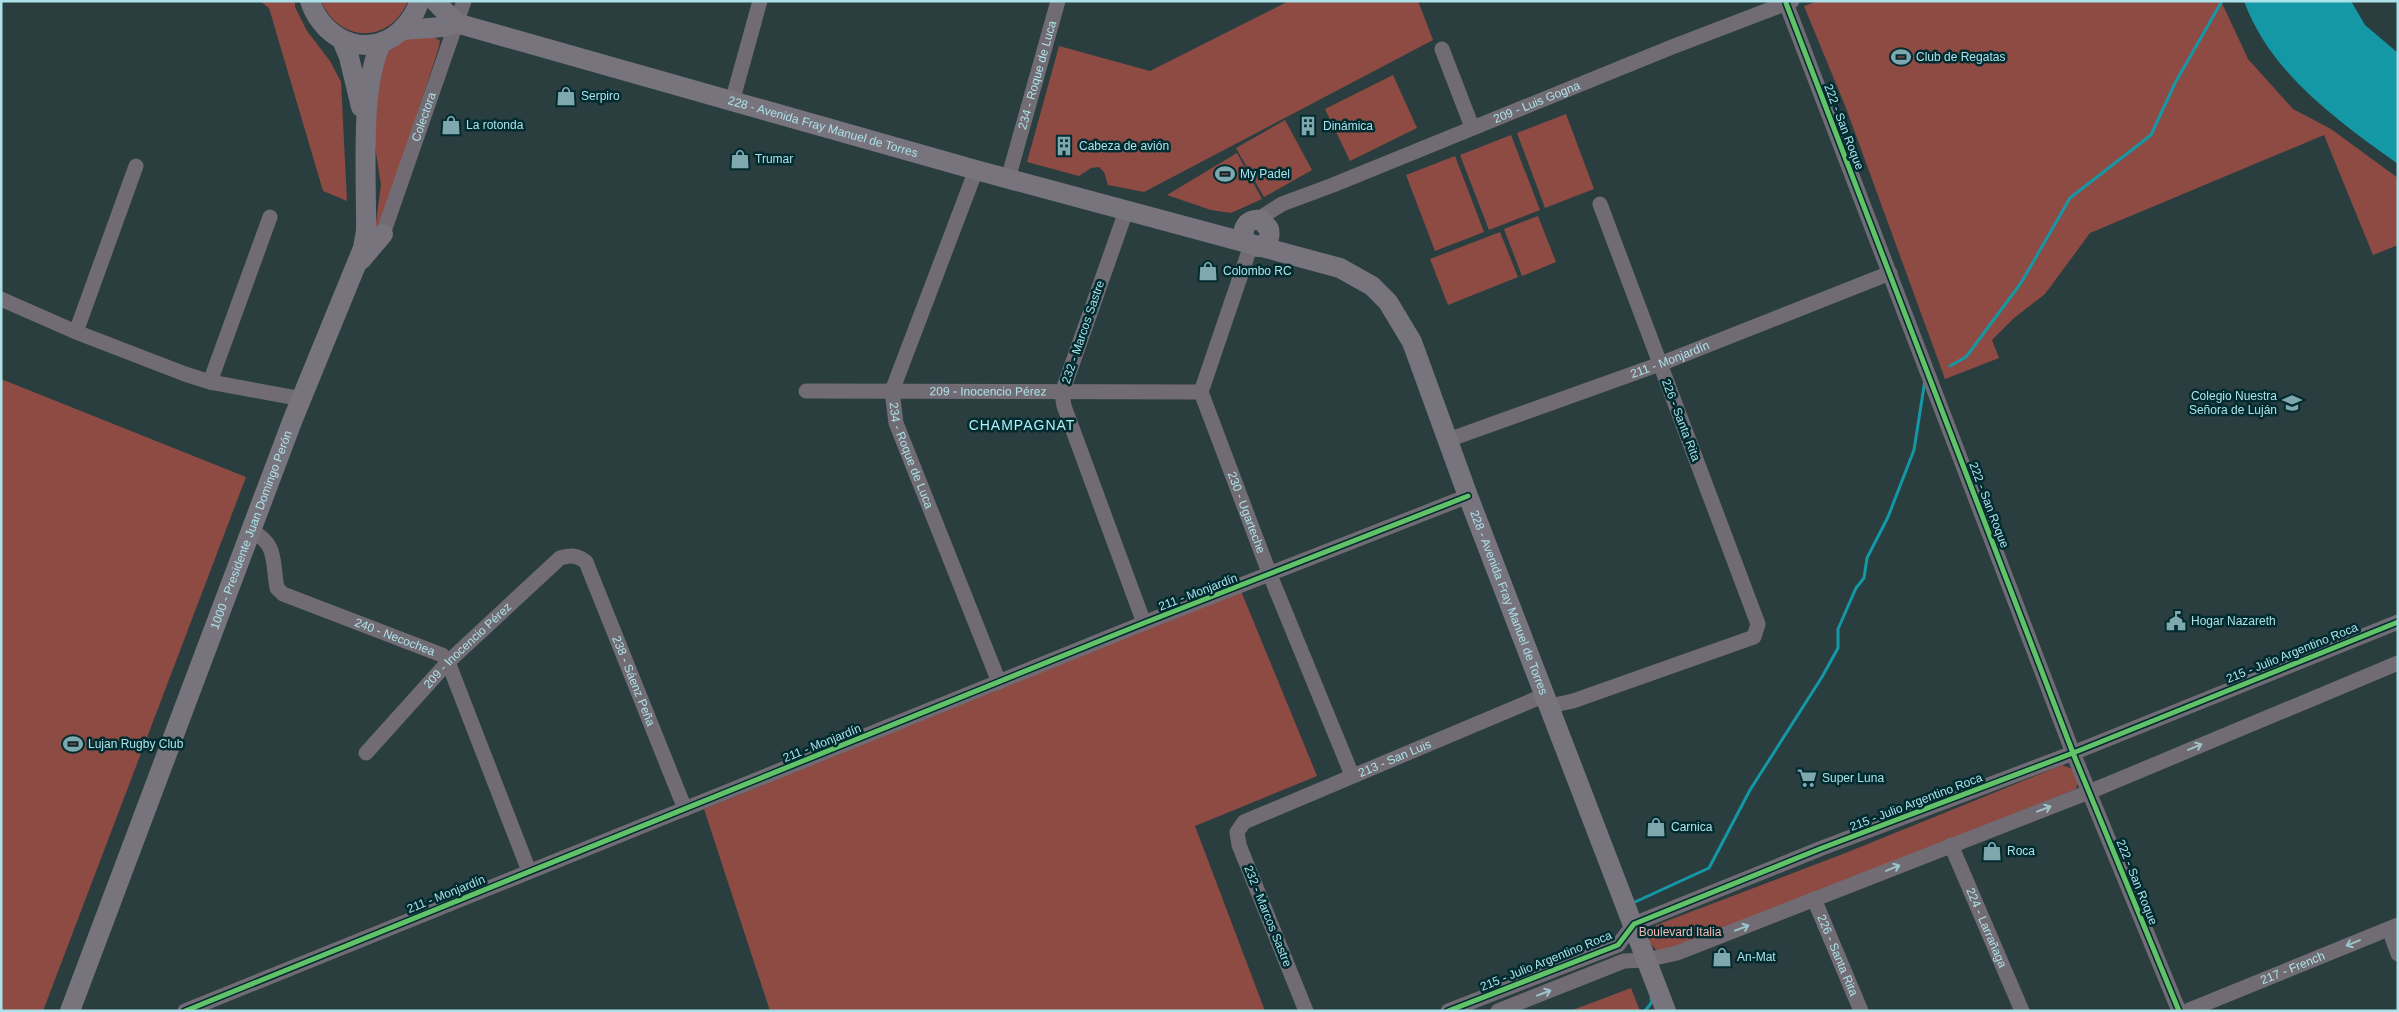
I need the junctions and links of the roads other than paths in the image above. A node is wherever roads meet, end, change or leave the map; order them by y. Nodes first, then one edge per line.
1 (310, 1) edge
2 (419, 1) edge
3 (435, 1) edge
4 (464, 1) edge
5 (760, 1) edge
6 (1058, 1) edge
7 (1789, 2) edge
8 (456, 23) junction
9 (402, 30) junction
10 (342, 40) junction
11 (382, 42) junction
12 (1442, 49) dead end
13 (732, 102) junction
14 (367, 125) junction
15 (1472, 127) junction
16 (136, 166) dead end
17 (976, 170) junction
18 (1008, 179) junction
19 (1600, 204) dead end
20 (1126, 211) junction
21 (270, 217) dead end
22 (383, 234) joint
23 (1257, 234) junction
24 (356, 267) junction
25 (1890, 273) junction
26 (1, 299) edge
27 (76, 332) junction
28 (1660, 364) junction
29 (210, 382) junction
30 (806, 391) dead end
31 (892, 391) junction
32 (1201, 392) junction
33 (1062, 393) junction
34 (302, 399) junction
35 (1448, 440) junction
36 (1468, 496) junction
37 (252, 531) junction
38 (578, 557) joint
39 (1270, 575) junction
40 (2398, 622) edge
41 (1144, 623) junction
42 (1754, 637) joint
43 (448, 662) junction
44 (2398, 663) edge
45 (999, 682) junction
46 (1547, 701) junction
47 (2074, 753) junction
48 (366, 754) dead end
49 (1352, 774) junction
50 (2089, 792) junction
51 (685, 809) junction
52 (1244, 822) joint
53 (1951, 845) junction
54 (529, 871) junction
55 (1814, 900) junction
56 (1634, 924) junction
57 (2393, 927) edge
58 (2398, 954) edge
59 (1646, 960) junction
60 (70, 1011) edge
61 (185, 1011) edge
62 (1306, 1011) edge
63 (1448, 1011) edge
64 (1498, 1011) edge
65 (1666, 1011) edge
66 (1861, 1011) edge
67 (2022, 1011) edge
68 (2179, 1011) edge
69 (2186, 1011) edge

1 - 10 main road
2 - 9 main road
3 - 8 main road
4 - 8 street, Colectora
5 - 13 street
6 - 18 street, 234 - Roque de Luca
7 - 15 street, 209 - Luis Gogna
7 - 25 street, 222 - San Roque
8 - 9 main road, 228 - Avenida Fray Manuel de Torres
8 - 13 main road, 228 - Avenida Fray Manuel de Torres
8 - 22 street, Colectora
9 - 11 main road
10 - 11 main road
10 - 14 main road
11 - 14 main road, 1000 - Presidente Juan Domingo Perón
12 - 15 street
13 - 17 main road, 228 - Avenida Fray Manuel de Torres
14 - 24 main road, 1000 - Presidente Juan Domingo Perón
15 - 23 street, 209 - Luis Gogna
16 - 27 street
17 - 18 main road, 228 - Avenida Fray Manuel de Torres
17 - 31 street, 234 - Roque de Luca
18 - 20 main road, 228 - Avenida Fray Manuel de Torres
19 - 28 street, 226 - Santa Rita
20 - 23 main road, 228 - Avenida Fray Manuel de Torres
20 - 33 street, 232 - Marcos Sastre
21 - 29 street
22 - 24 main road
23 - 32 street
23 - 35 main road, 228 - Avenida Fray Manuel de Torres
24 - 34 main road, 1000 - Presidente Juan Domingo Perón
25 - 28 street, 211 - Monjardín
25 - 47 street, 222 - San Roque
26 - 27 street
27 - 29 street
28 - 35 street, 211 - Monjardín
28 - 42 street, 226 - Santa Rita
29 - 34 street
30 - 31 street, 209 - Inocencio Pérez
31 - 33 street, 209 - Inocencio Pérez
31 - 45 street, 234 - Roque de Luca
32 - 33 street, 209 - Inocencio Pérez
32 - 39 street, 230 - Ugarteche
33 - 41 street, 232 - Marcos Sastre
34 - 37 main road, 1000 - Presidente Juan Domingo Perón
35 - 36 main road, 228 - Avenida Fray Manuel de Torres
36 - 39 street, 211 - Monjardín
36 - 46 main road, 228 - Avenida Fray Manuel de Torres
37 - 43 street, 240 - Necochea
37 - 60 main road, 1000 - Presidente Juan Domingo Perón
38 - 43 street, 209 - Inocencio Pérez
38 - 51 street, 238 - Sáenz Peña
39 - 41 street, 211 - Monjardín
39 - 49 street, 230 - Ugarteche
40 - 47 street, 215 - Julio Argentino Roca
41 - 45 street, 211 - Monjardín
42 - 46 street, 213 - San Luis
43 - 48 street, 209 - Inocencio Pérez
43 - 54 street, 240 - Necochea
50 -> 44 street
45 - 51 street, 211 - Monjardín
46 - 49 street, 213 - San Luis
46 - 56 main road, 228 - Avenida Fray Manuel de Torres
47 - 50 street, 222 - San Roque
47 - 56 street, 215 - Julio Argentino Roca
49 - 52 street, 213 - San Luis
53 -> 50 street
50 - 68 street, 222 - San Roque
51 - 54 street, 211 - Monjardín
52 - 62 street, 232 - Marcos Sastre
55 -> 53 street
53 - 67 street, 224 - Larrañaga
54 - 61 street, 211 - Monjardín
59 -> 55 street
55 - 66 street, 226 - Santa Rita
56 - 59 main road, 228 - Avenida Fray Manuel de Torres
56 - 63 street, 215 - Julio Argentino Roca
57 - 58 street
57 -> 69 street, 217 - French
64 -> 59 street
59 - 65 main road, 228 - Avenida Fray Manuel de Torres

